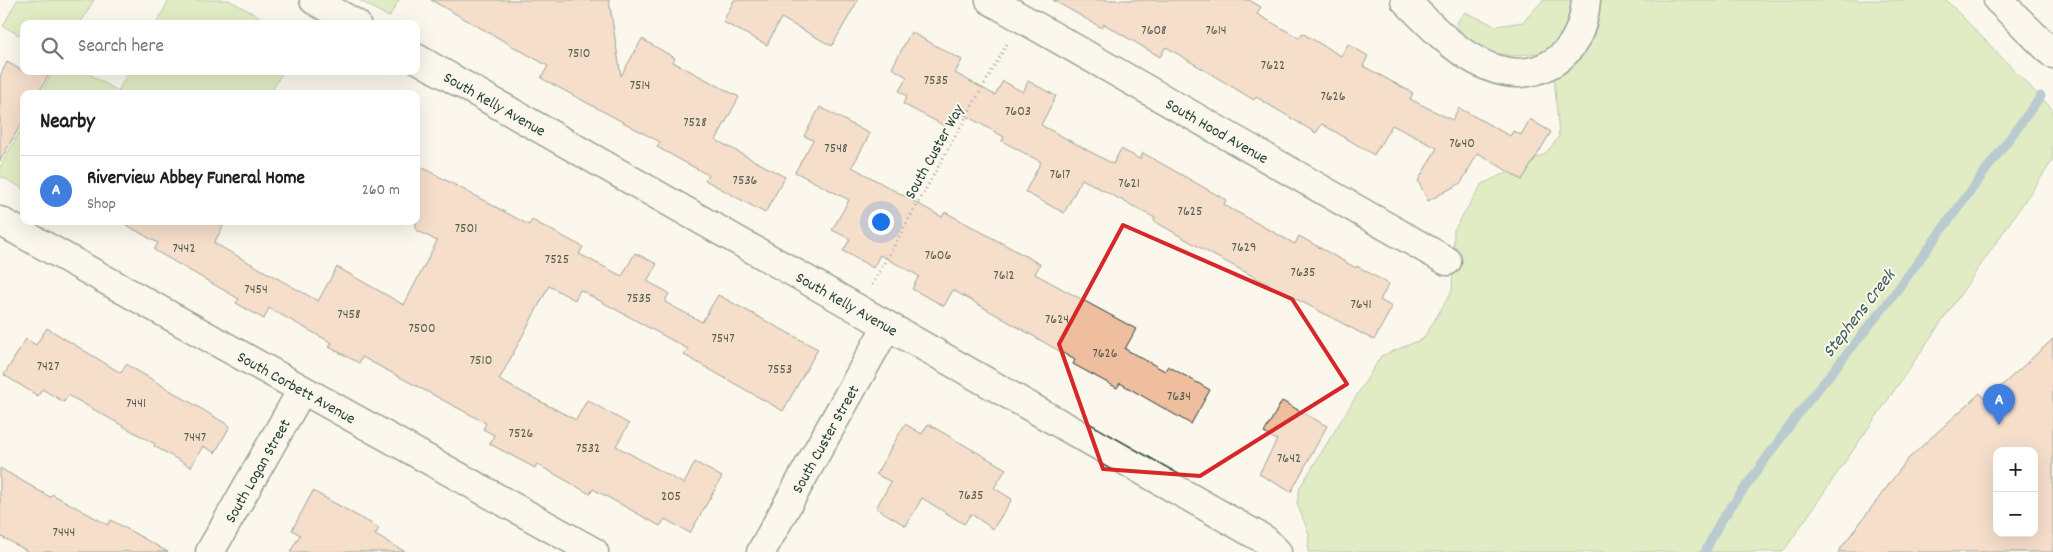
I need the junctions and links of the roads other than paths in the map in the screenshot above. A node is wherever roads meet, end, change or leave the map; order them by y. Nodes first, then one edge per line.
1 (314, 0) edge
2 (990, 0) edge
3 (1405, 0) edge
4 (1586, 0) edge
5 (1998, 0) edge
6 (349, 20) edge
7 (2053, 54) edge
8 (420, 60) edge
9 (0, 221) edge
10 (1447, 261) dead end
11 (887, 326) junction
12 (302, 390) junction
13 (210, 552) edge
14 (594, 552) edge
15 (761, 552) edge
16 (1277, 552) edge

1 - 6 street
2 - 10 street, South Hood Avenue
3 - 4 street
5 - 7 street
8 - 11 street, South Kelly Avenue
9 - 12 street, South Corbett Avenue
11 - 15 street, South Custer Street
11 - 16 street, South Kelly Avenue
12 - 13 street, South Logan Street
12 - 14 street, South Corbett Avenue

